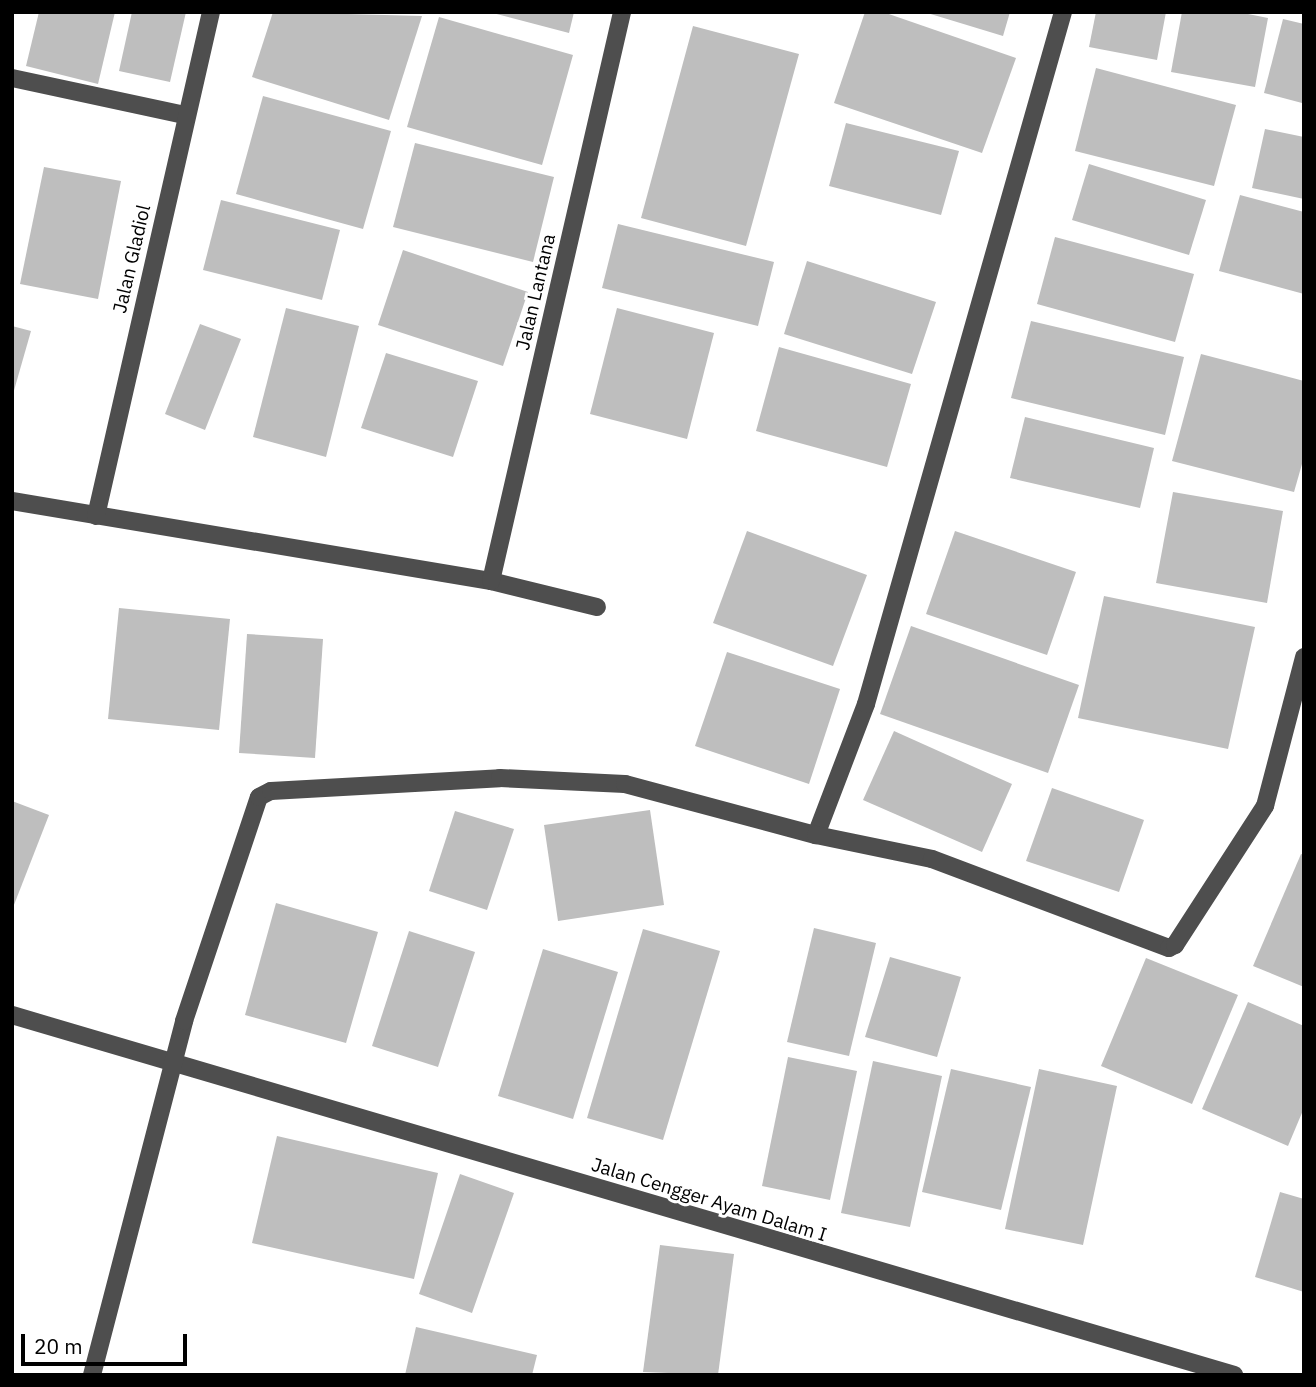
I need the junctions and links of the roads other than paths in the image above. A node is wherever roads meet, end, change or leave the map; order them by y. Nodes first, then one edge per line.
1 (211, 12) edge
2 (622, 12) edge
3 (1063, 12) edge
4 (12, 78) edge
5 (185, 115) junction
6 (12, 501) edge
7 (96, 516) junction
8 (491, 581) junction
9 (597, 607) dead end
10 (1304, 657) edge
11 (816, 835) junction
12 (12, 1015) edge
13 (174, 1059) junction
14 (92, 1375) edge
15 (1234, 1375) edge

1 - 5 street, Jalan Gladiol
2 - 8 street, Jalan Lantana
3 - 11 street
4 - 5 street
5 - 7 street, Jalan Gladiol
6 - 7 street
7 - 8 street
8 - 9 street
10 - 11 street
11 - 13 street
12 - 13 street, Jalan Cengger Ayam Dalam I
13 - 14 street
13 - 15 street, Jalan Cengger Ayam Dalam I

